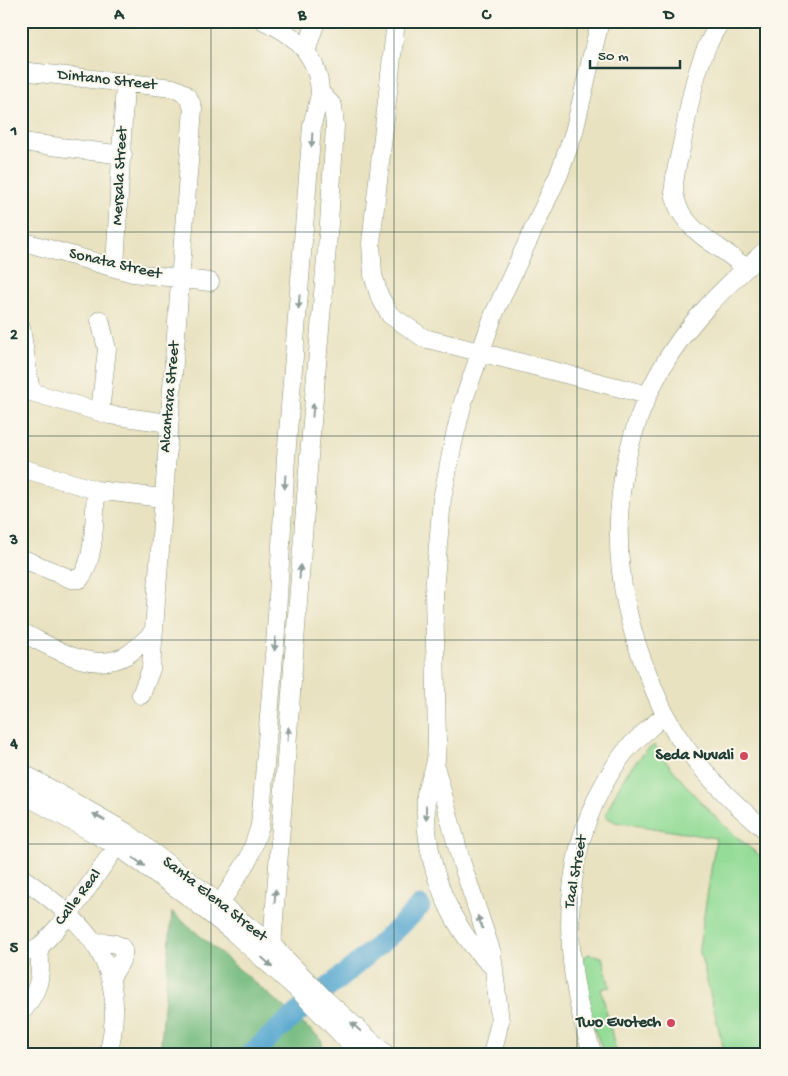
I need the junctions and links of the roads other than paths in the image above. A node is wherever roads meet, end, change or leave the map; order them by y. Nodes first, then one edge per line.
1 (264, 21) edge
2 (316, 21) edge
3 (396, 21) edge
4 (600, 21) edge
5 (721, 21) edge
6 (306, 49) junction
7 (21, 71) edge
8 (125, 83) junction
9 (320, 92) junction
10 (189, 98) joint
11 (21, 142) edge
12 (123, 155) junction
13 (21, 241) edge
14 (767, 249) edge
15 (115, 268) junction
16 (745, 268) junction
17 (180, 279) junction
18 (210, 282) dead end
19 (100, 320) dead end
20 (21, 328) edge
21 (480, 353) junction
22 (26, 390) edge
23 (648, 396) junction
24 (100, 412) junction
25 (168, 423) junction
26 (287, 448) junction
27 (309, 450) junction
28 (21, 468) edge
29 (96, 490) junction
30 (162, 498) junction
31 (21, 558) edge
32 (154, 631) junction
33 (21, 632) edge
34 (141, 695) dead end
35 (665, 714) junction
36 (435, 766) junction
37 (21, 772) edge
38 (21, 793) edge
39 (767, 831) edge
40 (122, 839) junction
41 (21, 877) edge
42 (220, 904) junction
43 (68, 916) junction
44 (272, 944) junction
45 (39, 948) junction
46 (21, 952) edge
47 (494, 968) junction
48 (312, 995) junction
49 (21, 1013) edge
50 (108, 1055) edge
51 (361, 1055) edge
52 (387, 1055) edge
53 (492, 1055) edge
54 (593, 1055) edge

1 - 6 street
2 - 6 street
3 - 21 street
4 - 21 street
5 - 16 street
6 - 9 street
7 - 8 street, Dintano Street
8 - 10 street, Dintano Street
8 - 12 street, Mersala Street
9 -> 26 street
27 -> 9 street
10 - 17 street, Alcantara Street
11 - 12 street
12 - 15 street, Mersala Street
13 - 15 street, Sonata Street
14 - 16 street
15 - 17 street, Sonata Street
16 - 23 street
17 - 18 street, Sonata Street
17 - 25 street, Alcantara Street
19 - 24 street
20 - 22 street
21 - 23 street
21 - 36 street
22 - 24 street
23 - 35 street
24 - 25 street
25 - 30 street, Alcantara Street
26 - 27 street
26 -> 42 street
44 -> 27 street
28 - 29 street
29 - 30 street
29 - 31 street
30 - 32 street, Alcantara Street
32 - 33 street
32 - 34 street, Alcantara Street
35 - 39 street
35 - 54 street, Taal Street
47 -> 36 street
36 -> 47 street
40 -> 37 street, Santa Elena Street
38 - 40 street, Santa Elena Street
40 - 42 street, Santa Elena Street
40 - 43 street, Calle Real
40 -> 48 street, Santa Elena Street
41 - 43 street
42 - 44 street, Santa Elena Street
43 - 45 street, Calle Real
43 - 50 street
44 - 48 street, Santa Elena Street
45 - 46 street
45 - 49 street
47 - 53 street
48 - 51 street, Santa Elena Street
52 -> 48 street, Santa Elena Street

